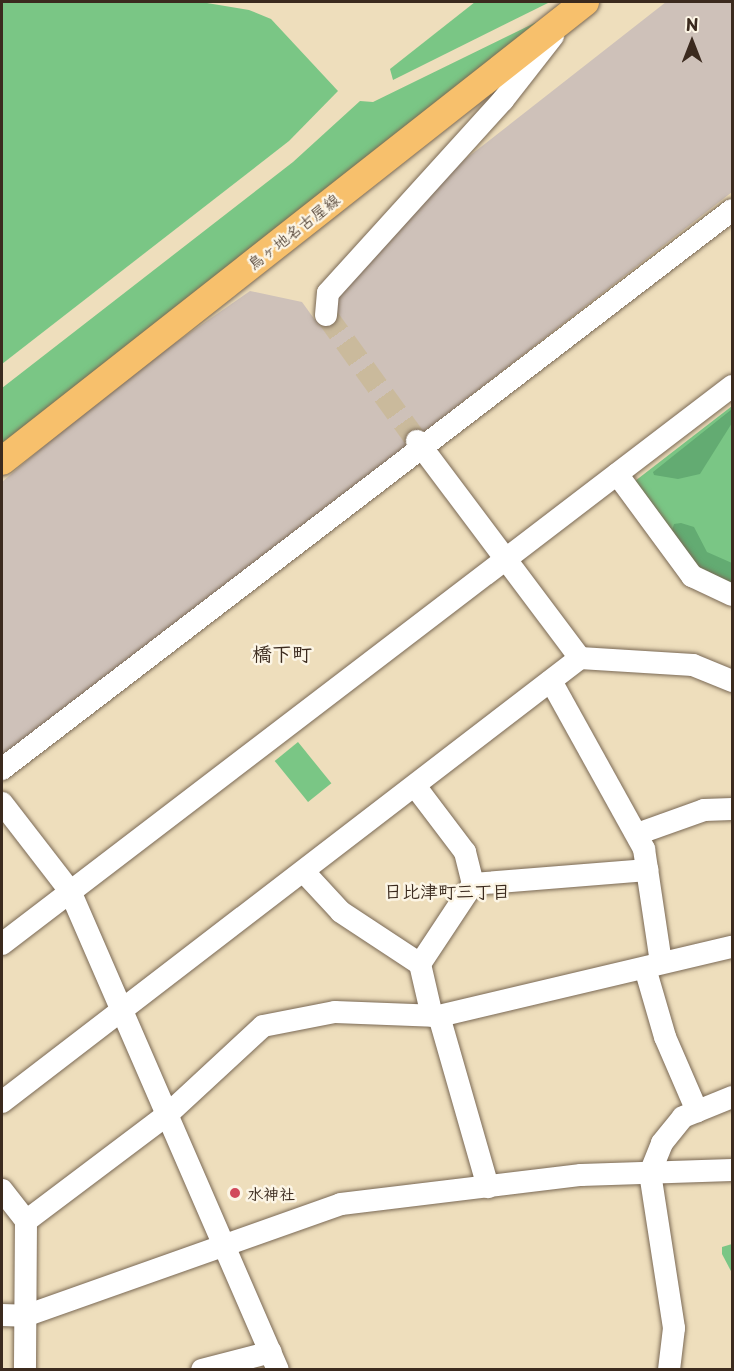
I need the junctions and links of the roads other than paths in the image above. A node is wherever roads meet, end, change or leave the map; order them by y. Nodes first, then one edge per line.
1 (578, 7) edge
2 (732, 210) edge
3 (326, 315) dead end
4 (732, 386) edge
5 (419, 445) junction
6 (2, 461) edge
7 (617, 474) junction
8 (507, 558) junction
9 (732, 595) edge
10 (580, 658) junction
11 (551, 681) junction
12 (732, 681) edge
13 (2, 769) edge
14 (415, 786) junction
15 (2, 803) edge
16 (732, 808) edge
17 (637, 834) junction
18 (647, 870) junction
19 (304, 872) junction
20 (473, 884) junction
21 (70, 891) junction
22 (2, 944) edge
23 (732, 947) edge
24 (420, 963) junction
25 (653, 965) junction
26 (123, 1008) junction
27 (435, 1016) junction
28 (732, 1097) edge
29 (2, 1102) edge
30 (697, 1111) junction
31 (168, 1114) junction
32 (732, 1170) edge
33 (650, 1173) junction
34 (488, 1187) junction
35 (2, 1190) edge
36 (26, 1221) junction
37 (224, 1242) junction
38 (2, 1315) edge
39 (25, 1316) junction
40 (274, 1361) edge
41 (25, 1370) edge
42 (202, 1370) edge
43 (669, 1370) edge

1 - 3 street
1 - 6 main road, 鳥ヶ地名古屋線
2 - 5 street
4 - 7 street
5 - 8 street
5 - 13 street
7 - 8 street
7 - 9 street
8 - 10 street
8 - 21 street
10 - 11 street
10 - 12 street
11 - 14 street
11 - 17 street
14 - 19 street
14 - 20 street
15 - 21 street
16 - 17 street
17 - 18 street
18 - 20 street
18 - 25 street
19 - 24 street
19 - 26 street
20 - 24 street
21 - 22 street
21 - 26 street
23 - 25 street
24 - 27 street
25 - 27 street
25 - 30 street
26 - 29 street
26 - 31 street
27 - 31 street
27 - 34 street
28 - 30 street
30 - 33 street
31 - 36 street
31 - 37 street
32 - 33 street
33 - 34 street
33 - 43 street
34 - 37 street
35 - 36 street
36 - 39 street
37 - 39 street
37 - 40 street
38 - 39 street
39 - 41 street
40 - 42 street

